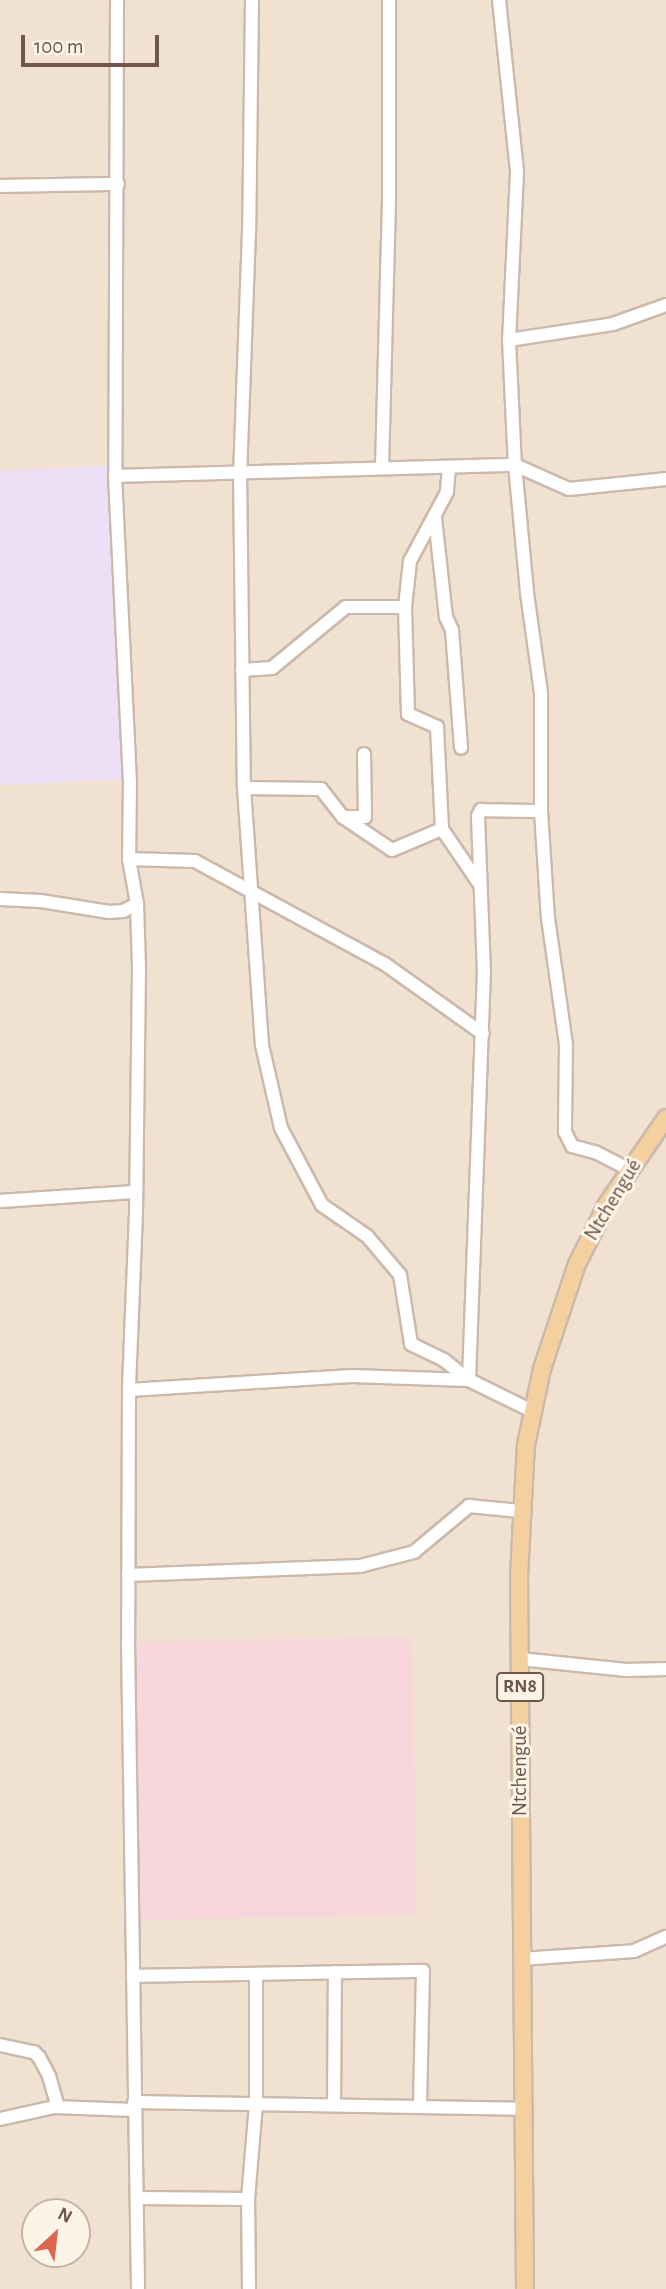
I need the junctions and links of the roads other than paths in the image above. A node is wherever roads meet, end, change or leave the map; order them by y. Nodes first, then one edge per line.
1 (117, 0) edge
2 (251, 0) edge
3 (389, 0) edge
4 (499, 0) edge
5 (118, 184) junction
6 (0, 186) edge
7 (666, 305) edge
8 (509, 341) junction
9 (515, 465) junction
10 (449, 467) junction
11 (382, 468) junction
12 (240, 472) junction
13 (115, 476) junction
14 (666, 479) edge
15 (435, 518) junction
16 (405, 607) junction
17 (242, 670) junction
18 (461, 748) dead end
19 (364, 754) dead end
20 (244, 788) junction
21 (541, 811) junction
22 (343, 817) junction
23 (442, 829) junction
24 (129, 859) junction
25 (480, 885) junction
26 (252, 892) junction
27 (0, 898) edge
28 (137, 904) junction
29 (483, 1034) junction
30 (666, 1118) edge
31 (629, 1169) junction
32 (136, 1192) junction
33 (0, 1201) edge
34 (469, 1380) junction
35 (129, 1390) junction
36 (532, 1411) junction
37 (520, 1511) junction
38 (128, 1575) junction
39 (520, 1660) junction
40 (666, 1669) edge
41 (666, 1937) edge
42 (521, 1959) junction
43 (335, 1972) junction
44 (256, 1975) junction
45 (133, 1976) junction
46 (0, 2045) edge
47 (256, 2103) junction
48 (334, 2105) junction
49 (134, 2106) junction
50 (58, 2107) junction
51 (420, 2107) junction
52 (523, 2109) junction
53 (0, 2119) edge
54 (137, 2198) junction
55 (248, 2200) junction
56 (138, 2289) edge
57 (249, 2289) edge
58 (525, 2289) edge

1 - 5 street
2 - 12 street
3 - 11 street
4 - 8 street
5 - 6 street
5 - 13 street
7 - 8 street
8 - 9 street
9 - 10 street
9 - 14 street
9 - 21 street
10 - 11 street
10 - 15 street
11 - 12 street
12 - 13 street
12 - 17 street
13 - 24 street
15 - 16 street
15 - 18 street
16 - 17 street
16 - 23 street
17 - 20 street
19 - 22 street
20 - 22 street
20 - 26 street
21 - 25 street
21 - 31 street
22 - 23 street
23 - 25 street
24 - 26 street
24 - 28 street
25 - 29 street
26 - 29 street
26 - 34 street
27 - 28 street
28 - 32 street
29 - 34 street
30 - 31 main road, Ntchengué / RN8
31 - 36 main road, Ntchengué / RN8
32 - 33 street
32 - 35 street
34 - 35 street
34 - 36 street
35 - 38 street
36 - 37 main road, Ntchengué / RN8
37 - 38 street
37 - 39 main road, Ntchengué / RN8
38 - 45 street
39 - 40 street
39 - 42 main road, Ntchengué / RN8
41 - 42 street
42 - 52 main road, Ntchengué / RN8
43 - 44 street
43 - 48 street
43 - 51 street
44 - 45 street
44 - 47 street
45 - 49 street
46 - 50 street
47 - 48 street
47 - 49 street
47 - 55 street
48 - 51 street
49 - 50 street
49 - 54 street
50 - 53 street
51 - 52 street
52 - 58 main road, Ntchengué / RN8
54 - 55 street
54 - 56 street
55 - 57 street

